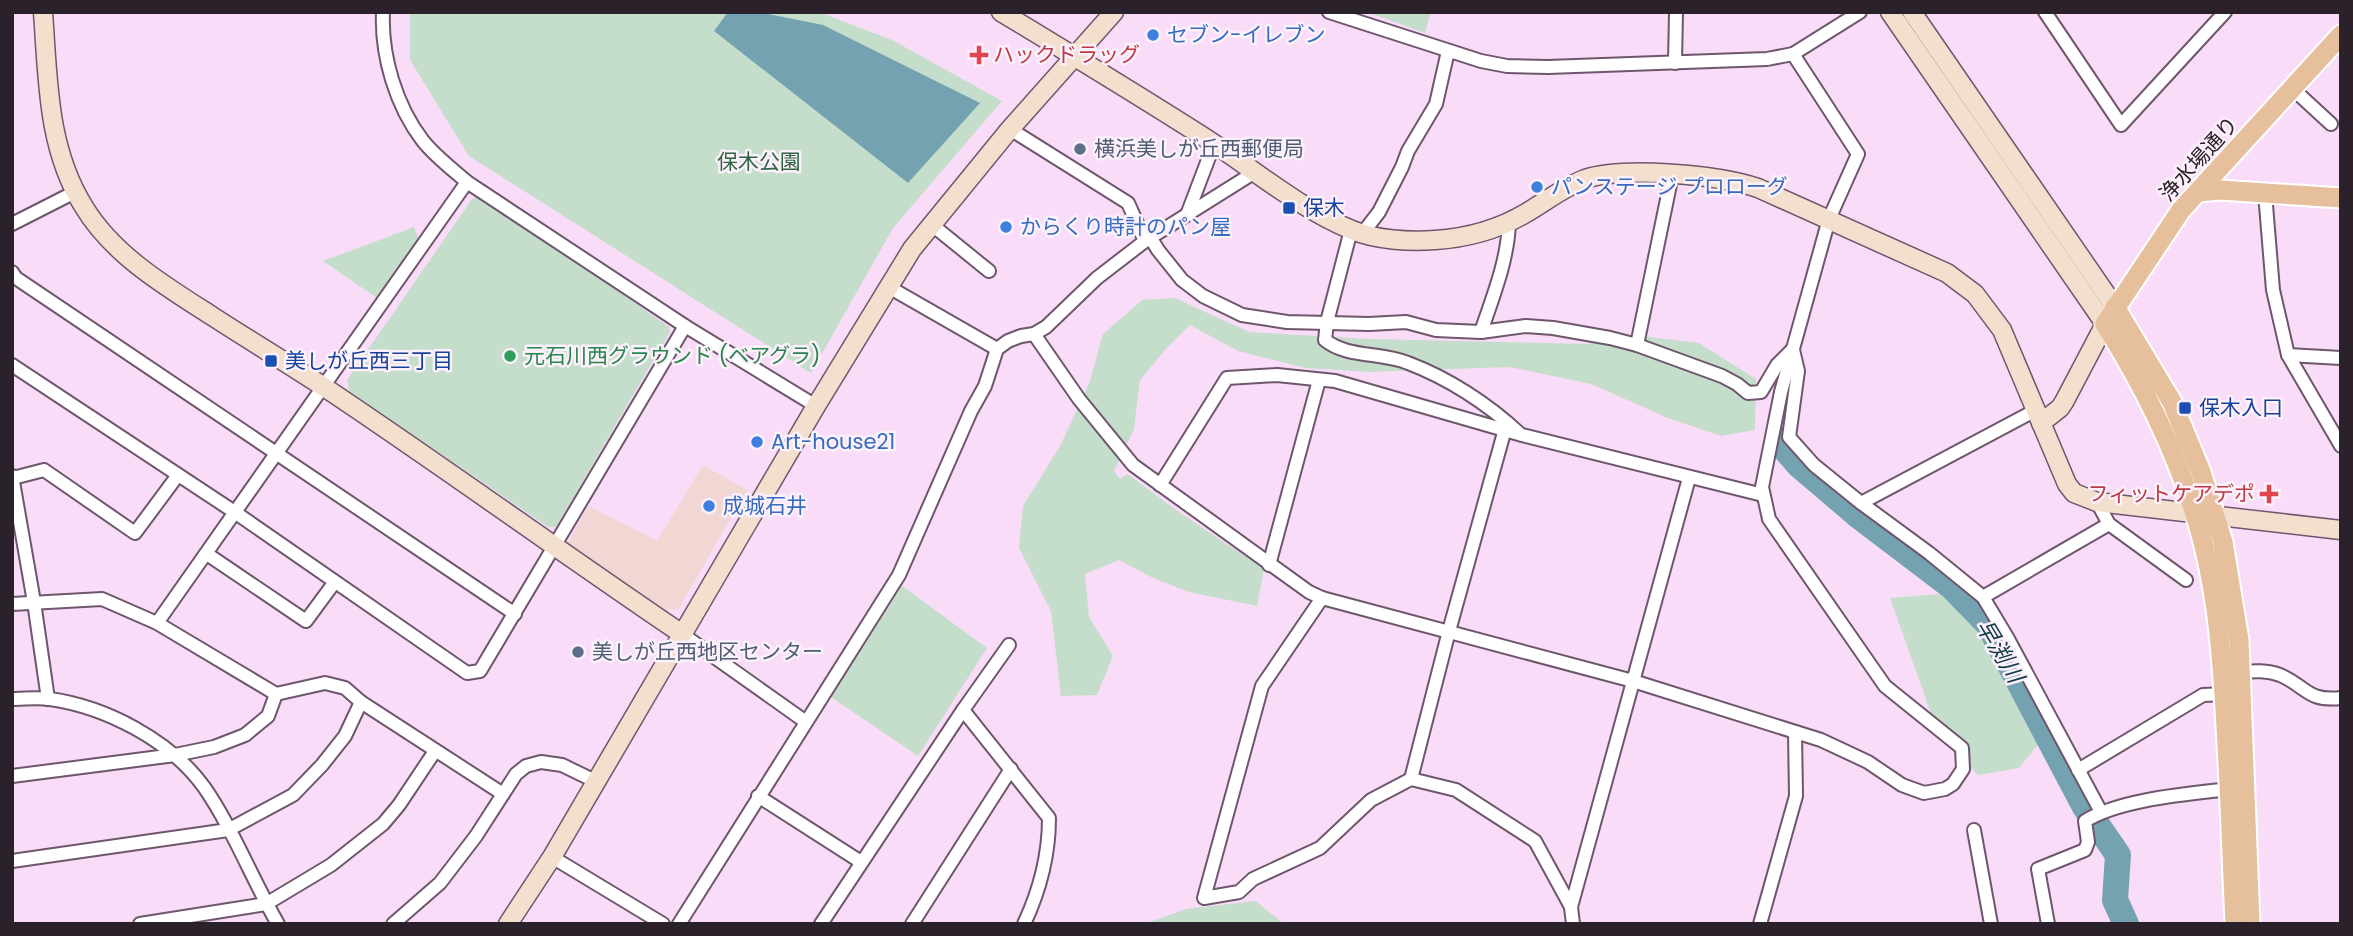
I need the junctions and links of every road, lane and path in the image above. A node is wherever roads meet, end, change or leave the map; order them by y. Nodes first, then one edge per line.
1 (43, 12) edge
2 (383, 12) edge
3 (1001, 12) edge
4 (1114, 12) edge
5 (1329, 12) edge
6 (1676, 12) edge
7 (1860, 12) edge
8 (1890, 12) edge
9 (1912, 12) edge
10 (2045, 12) edge
11 (2225, 12) edge
12 (2341, 35) edge
13 (1448, 51) junction
14 (1793, 54) junction
15 (1073, 56) junction
16 (1675, 63) junction
17 (2293, 89) junction
18 (2331, 124) dead end
19 (1010, 129) junction
20 (1214, 144) junction
21 (1255, 172) junction
22 (1672, 174) junction
23 (467, 182) junction
24 (75, 192) junction
25 (2198, 192) junction
26 (2265, 193) junction
27 (2341, 198) edge
28 (1186, 216) junction
29 (1829, 219) junction
30 (1508, 222) junction
31 (12, 224) edge
32 (930, 224) junction
33 (1357, 232) junction
34 (1148, 239) junction
35 (989, 271) dead end
36 (12, 272) edge
37 (887, 286) junction
38 (2115, 307) junction
39 (1327, 323) junction
40 (2105, 324) junction
41 (685, 326) junction
42 (1481, 332) junction
43 (1034, 334) junction
44 (1637, 345) junction
45 (998, 349) junction
46 (1793, 349) junction
47 (2288, 355) junction
48 (2341, 358) edge
49 (16, 367) edge
50 (1319, 380) junction
51 (12, 382) edge
52 (324, 388) junction
53 (816, 406) junction
54 (2039, 416) junction
55 (1505, 429) junction
56 (1522, 435) junction
57 (2341, 446) edge
58 (278, 453) junction
59 (178, 475) junction
60 (12, 477) edge
61 (1689, 478) junction
62 (1160, 485) junction
63 (1763, 495) junction
64 (2097, 502) junction
65 (1861, 503) junction
66 (236, 513) junction
67 (2195, 513) junction
68 (2216, 515) junction
69 (2109, 524) junction
70 (2341, 530) edge
71 (554, 547) junction
72 (207, 554) junction
73 (1269, 565) junction
74 (2186, 580) dead end
75 (334, 583) junction
76 (1983, 597) junction
77 (1322, 598) junction
78 (34, 602) junction
79 (12, 604) edge
80 (514, 614) junction
81 (158, 623) junction
82 (1449, 631) junction
83 (682, 634) junction
84 (1009, 645) dead end
85 (2241, 672) junction
86 (1633, 681) junction
87 (276, 694) junction
88 (2225, 694) junction
89 (2341, 698) edge
90 (12, 699) edge
91 (48, 699) junction
92 (361, 702) junction
93 (963, 710) junction
94 (806, 722) junction
95 (1795, 732) junction
96 (435, 751) junction
97 (175, 755) junction
98 (1011, 769) junction
99 (2078, 770) junction
100 (12, 776) edge
101 (1411, 779) junction
102 (595, 781) junction
103 (2230, 789) junction
104 (503, 794) junction
105 (758, 796) junction
106 (2094, 816) junction
107 (228, 830) junction
108 (1974, 830) dead end
109 (552, 857) junction
110 (12, 861) edge
111 (861, 862) junction
112 (266, 904) junction
113 (1571, 907) junction
114 (139, 924) edge
115 (278, 924) edge
116 (393, 924) edge
117 (508, 924) edge
118 (663, 924) edge
119 (679, 924) edge
120 (821, 924) edge
121 (912, 924) edge
122 (1024, 924) edge
123 (1573, 924) edge
124 (1760, 924) edge
125 (1991, 924) edge
126 (2048, 924) edge
127 (2235, 924) edge
128 (2250, 924) edge

1 - 24 street
2 - 23 street
3 - 15 street
4 - 15 street
5 - 13 street
6 - 16 street
7 - 14 street
8 - 40 street
9 - 38 street
10 - 11 street
12 - 17 main road, 浄水場通り
13 - 16 street
13 - 33 street
14 - 16 street
14 - 29 street
15 - 19 street
15 - 20 street
17 - 18 street
17 - 25 main road, 浄水場通り
19 - 32 street
19 - 34 street
20 - 21 street
20 - 28 street
21 - 28 street
21 - 33 street
22 - 29 street
22 - 30 street
22 - 44 street
23 - 41 street
23 - 52 street
24 - 31 street
24 - 52 street
25 - 26 main road
25 - 38 main road, 浄水場通り
26 - 27 main road
26 - 47 street
28 - 34 street
29 - 46 street
29 - 54 street
30 - 33 street
30 - 42 street
32 - 35 street
32 - 37 street
33 - 39 street
34 - 39 street
34 - 43 street
36 - 58 street
37 - 45 street
37 - 53 street
38 - 40 main road, 浄水場通り
38 - 68 main road
39 - 42 street
39 - 56 street
40 - 54 street
40 - 67 main road
41 - 53 street
41 - 71 street
42 - 44 street
43 - 45 street
43 - 62 street
44 - 46 street
45 - 94 street
46 - 63 street
46 - 65 street
47 - 48 street
47 - 57 street
49 - 51 street
49 - 59 street
50 - 55 street
50 - 62 street
50 - 73 street
52 - 58 street
52 - 71 street
53 - 83 street
54 - 64 street
54 - 65 street
55 - 56 street
55 - 82 street
56 - 61 street
58 - 66 street
58 - 80 street
59 - 60 street
59 - 66 street
60 - 78 street
61 - 63 street
61 - 86 street
62 - 73 street
63 - 95 street
64 - 67 street
64 - 69 street
65 - 76 street
66 - 72 street
66 - 75 street
67 - 68 street
67 - 88 main road
68 - 70 street
68 - 85 main road
69 - 74 street
69 - 76 street
71 - 80 street
71 - 83 street
72 - 75 street
72 - 81 street
73 - 77 street
75 - 80 street
76 - 99 street
77 - 82 street
77 - 101 street
78 - 79 street
78 - 81 street
78 - 91 street
81 - 87 street
82 - 86 street
82 - 101 street
83 - 94 street
83 - 102 street
84 - 93 street
85 - 89 street
85 - 128 main road
86 - 95 street
86 - 113 street
87 - 92 street
87 - 97 street
88 - 99 street
88 - 103 main road
90 - 91 street
91 - 97 street
92 - 96 street
92 - 107 street
93 - 98 street
93 - 111 street
94 - 105 street
95 - 124 street
96 - 104 street
96 - 112 street
97 - 100 street
97 - 107 street
98 - 121 street
98 - 122 street
99 - 106 street
101 - 113 street
102 - 104 street
102 - 109 street
103 - 106 street
103 - 127 main road
104 - 116 street
105 - 111 street
105 - 119 street
106 - 126 street
107 - 110 street
107 - 112 street
108 - 125 street
109 - 117 street
109 - 118 street
111 - 120 street
112 - 114 street
112 - 115 street
113 - 123 street

